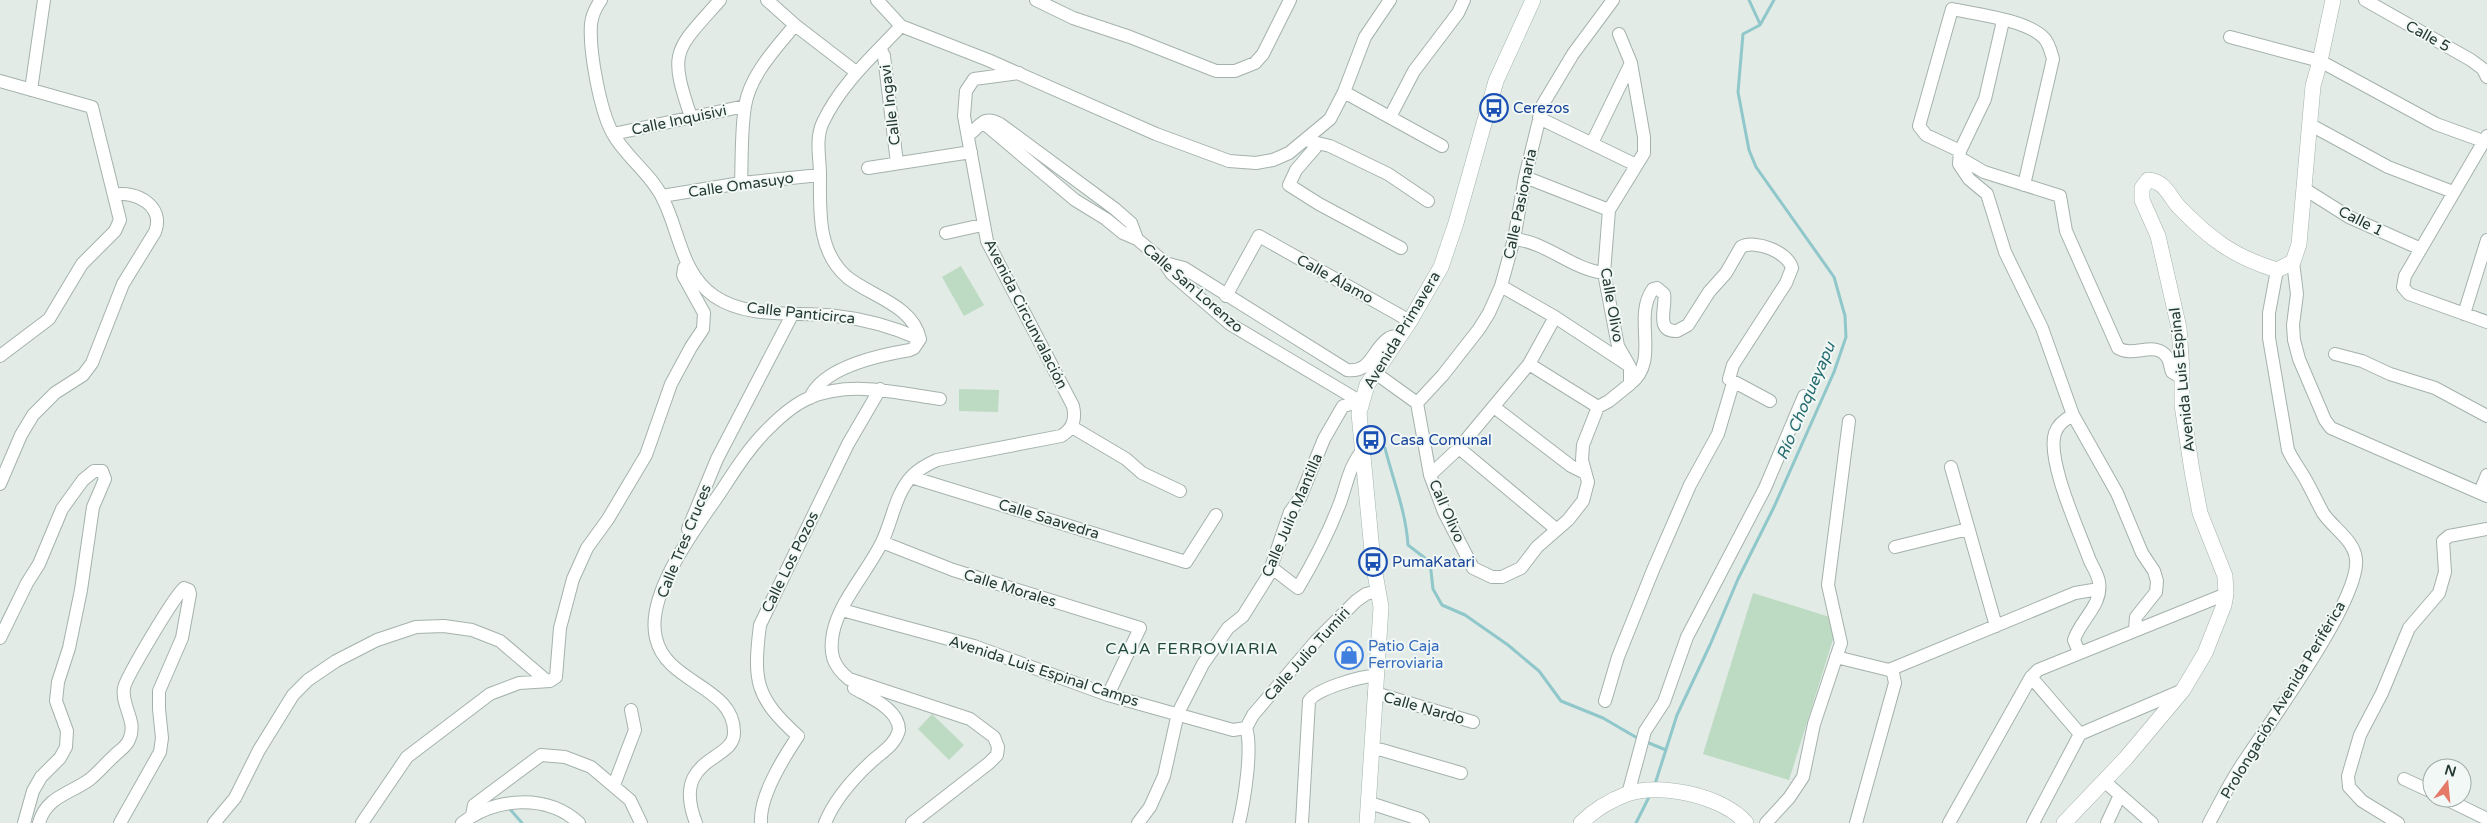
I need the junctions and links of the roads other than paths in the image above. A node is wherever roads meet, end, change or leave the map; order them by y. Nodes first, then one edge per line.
1 (44, 0) edge
2 (601, 0) edge
3 (720, 0) edge
4 (767, 0) edge
5 (877, 0) edge
6 (1036, 0) edge
7 (1290, 0) edge
8 (1390, 0) edge
9 (1464, 0) edge
10 (1533, 0) edge
11 (1613, 0) edge
12 (2333, 0) edge
13 (2364, 0) edge
14 (2003, 21) junction
15 (795, 25) junction
16 (901, 26) junction
17 (1619, 34) dead end
18 (2230, 37) dead end
19 (880, 48) junction
20 (2320, 62) junction
21 (1631, 63) junction
22 (856, 72) junction
23 (1018, 73) junction
24 (2487, 77) edge
25 (0, 81) edge
26 (31, 90) junction
27 (1344, 92) junction
28 (745, 106) junction
29 (1390, 117) junction
30 (691, 118) junction
31 (1538, 118) junction
32 (2309, 124) junction
33 (613, 134) junction
34 (968, 135) junction
35 (2485, 139) edge
36 (1311, 142) junction
37 (1592, 143) junction
38 (1442, 146) dead end
39 (971, 152) junction
40 (1960, 155) junction
41 (897, 163) junction
42 (1636, 165) junction
43 (868, 168) dead end
44 (820, 175) junction
45 (1525, 177) junction
46 (741, 183) junction
47 (2024, 184) junction
48 (2303, 188) junction
49 (2453, 192) junction
50 (114, 195) junction
51 (662, 196) junction
52 (1428, 201) dead end
53 (1609, 210) junction
54 (982, 225) junction
55 (946, 233) dead end
56 (1514, 239) junction
57 (2487, 240) edge
58 (1401, 248) dead end
59 (2421, 249) junction
60 (2293, 262) junction
61 (1165, 263) junction
62 (687, 264) junction
63 (2277, 270) junction
64 (1604, 273) junction
65 (1501, 286) junction
66 (1226, 296) junction
67 (2464, 314) junction
68 (792, 315) junction
69 (1555, 317) junction
70 (1410, 321) junction
71 (2487, 322) edge
72 (1400, 335) junction
73 (920, 339) junction
74 (2335, 354) dead end
75 (0, 356) edge
76 (1529, 364) junction
77 (1630, 367) junction
78 (1374, 372) junction
79 (2182, 378) junction
80 (1733, 382) junction
81 (1630, 384) junction
82 (880, 389) junction
83 (1804, 396) dead end
84 (810, 398) junction
85 (940, 399) dead end
86 (1770, 401) dead end
87 (1361, 402) junction
88 (1417, 403) junction
89 (1494, 406) junction
90 (1598, 407) junction
91 (2073, 415) junction
92 (2487, 416) edge
93 (1849, 421) dead end
94 (1072, 427) junction
95 (1459, 448) junction
96 (1363, 450) junction
97 (1950, 467) dead end
98 (1585, 473) junction
99 (1430, 475) junction
100 (2487, 475) edge
101 (911, 477) junction
102 (0, 484) edge
103 (1180, 491) dead end
104 (2483, 494) edge
105 (1216, 516) dead end
106 (1556, 529) junction
107 (1968, 529) junction
108 (2487, 529) edge
109 (882, 542) junction
110 (686, 543) junction
111 (1895, 547) dead end
112 (1272, 568) junction
113 (2099, 588) junction
114 (1378, 591) junction
115 (2226, 594) junction
116 (842, 610) junction
117 (1996, 626) junction
118 (2135, 630) junction
119 (0, 638) edge
120 (2079, 652) junction
121 (1836, 657) junction
122 (1889, 670) junction
123 (1375, 676) junction
124 (2031, 677) junction
125 (849, 679) junction
126 (547, 681) junction
127 (2183, 690) junction
128 (1108, 694) junction
129 (1374, 695) junction
130 (1605, 701) dead end
131 (631, 710) dead end
132 (1178, 713) junction
133 (1473, 722) dead end
134 (1246, 728) junction
135 (2080, 734) junction
136 (1372, 749) junction
137 (1461, 773) dead end
138 (2404, 779) dead end
139 (2104, 781) junction
140 (614, 785) junction
141 (2422, 787) edge
142 (1633, 793) junction
143 (2120, 795) junction
144 (1370, 803) junction
145 (2464, 808) edge
146 (467, 819) edge
147 (2487, 819) edge
148 (24, 823) edge
149 (39, 823) edge
150 (120, 823) edge
151 (214, 823) edge
152 (362, 823) edge
153 (579, 823) edge
154 (641, 823) edge
155 (696, 823) edge
156 (761, 823) edge
157 (825, 823) edge
158 (912, 823) edge
159 (1138, 823) edge
160 (1239, 823) edge
161 (1302, 823) edge
162 (1367, 823) edge
163 (1423, 823) edge
164 (1581, 823) edge
165 (1746, 823) edge
166 (1766, 823) edge
167 (1856, 823) edge
168 (1949, 823) edge
169 (2033, 823) edge
170 (2064, 823) edge
171 (2107, 823) edge
172 (2152, 823) edge
173 (2209, 823) edge
174 (2398, 823) edge

1 - 26 street
2 - 33 street, Calle Panticirca
3 - 30 street
4 - 15 street
5 - 16 street
6 - 7 street
8 - 27 street
9 - 29 street
10 - 70 street, Avenida Primavera
11 - 31 street, Calle Pasionaria
12 - 20 street
13 - 24 street, Calle 5
14 - 40 street
14 - 40 street
14 - 47 street
15 - 22 street
15 - 28 street
16 - 19 street
16 - 23 street
17 - 21 street, Calle Olivo
18 - 20 street
19 - 22 street
19 - 41 street, Calle Ingavi
20 - 32 street
20 - 35 street
21 - 37 street
21 - 42 street, Calle Olivo
22 - 44 street
23 - 34 street, Avenida Circunvalación
23 - 36 street
25 - 26 street
26 - 50 street
27 - 29 street
27 - 36 street
28 - 30 street, Calle Inquisivi
28 - 46 street
29 - 38 street
30 - 33 street, Calle Inquisivi
31 - 37 street
31 - 45 street, Calle Pasionaria
32 - 48 street
32 - 49 street
33 - 51 street, Calle Panticirca
34 - 39 street, Avenida Circunvalación
34 - 61 street, Calle San Lorenzo
35 - 49 street
36 - 52 street
36 - 58 street
37 - 42 street
39 - 41 street
39 - 54 street, Avenida Circunvalación
40 - 47 street
40 - 91 street
41 - 43 street
42 - 53 street, Calle Olivo
44 - 46 street, Calle Omasuyo
44 - 73 street
45 - 53 street
45 - 56 street, Calle Pasionaria
46 - 51 street, Calle Omasuyo
47 - 79 street
48 - 59 street, Calle 1
48 - 60 street
49 - 59 street
50 - 75 street
50 - 102 street
51 - 62 street, Calle Panticirca
53 - 64 street, Calle Olivo
54 - 55 street
54 - 94 street, Avenida Circunvalación
56 - 64 street
56 - 65 street, Calle Pasionaria
57 - 67 street
59 - 67 street
60 - 63 street
60 - 104 street
61 - 66 street
61 - 87 street, Calle San Lorenzo
62 - 68 street, Calle Panticirca
62 - 126 street
63 - 79 street, Avenida Luis Espinal
63 - 173 street, Prolongación Avenida Periférica
64 - 77 street, Calle Olivo
65 - 69 street
65 - 88 street, Calle Pasionaria
66 - 70 street, Calle Álamo
66 - 72 street
67 - 71 street
68 - 73 street, Calle Panticirca
68 - 110 street, Calle Tres Cruces
69 - 76 street
69 - 77 street
70 - 72 street, Avenida Primavera
72 - 78 street, Avenida Primavera
73 - 84 street
74 - 92 street
76 - 89 street
76 - 90 street
77 - 81 street, Calle Olivo
78 - 87 street, Avenida Primavera
78 - 88 street
79 - 115 street, Avenida Luis Espinal
80 - 81 street
80 - 86 street
80 - 130 street
81 - 90 street
82 - 84 street
82 - 85 street
82 - 156 street, Calle Los Pozos
83 - 142 street
84 - 110 street
87 - 96 street, Avenida Primavera
87 - 112 street, Calle Julio Mantilla
88 - 99 street, Call Olivo
89 - 95 street
89 - 98 street
90 - 98 street
91 - 113 street
91 - 118 street
93 - 121 street
94 - 101 street
94 - 103 street
95 - 99 street
95 - 106 street
96 - 112 street
96 - 114 street, Avenida Primavera
97 - 107 street
98 - 106 street
99 - 106 street, Call Olivo
100 - 104 street
101 - 105 street, Calle Saavedra
101 - 109 street
107 - 111 street
107 - 117 street
108 - 174 street
109 - 116 street
109 - 128 street, Calle Morales
110 - 155 street, Calle Tres Cruces
112 - 132 street, Calle Julio Mantilla
113 - 117 street
113 - 120 street
114 - 123 street, Avenida Primavera
114 - 134 street, Calle Julio Tumiri
115 - 118 street
115 - 127 street, Avenida Luis Espinal
116 - 125 street
116 - 128 street, Avenida Luis Espinal Camps
117 - 122 street
118 - 120 street
119 - 148 street
120 - 124 street
121 - 122 street
121 - 166 street
122 - 167 street
123 - 129 street, Avenida Primavera
123 - 161 street
124 - 135 street
124 - 168 street
125 - 157 street
125 - 158 street
126 - 151 street
126 - 152 street
127 - 135 street
127 - 139 street, Avenida Luis Espinal
128 - 132 street, Avenida Luis Espinal Camps
129 - 133 street, Calle Nardo
129 - 136 street, Avenida Primavera
131 - 140 street
132 - 134 street, Avenida Luis Espinal Camps
132 - 159 street, Calle Julio Mantilla
134 - 160 street
135 - 169 street
136 - 137 street
136 - 144 street, Avenida Primavera
138 - 141 street
139 - 143 street
139 - 170 street, Avenida Luis Espinal
140 - 146 street
140 - 154 street
142 - 164 street
142 - 165 street
143 - 171 street
143 - 172 street
144 - 162 street, Avenida Primavera
144 - 163 street
145 - 147 street
146 - 153 street
149 - 150 street

